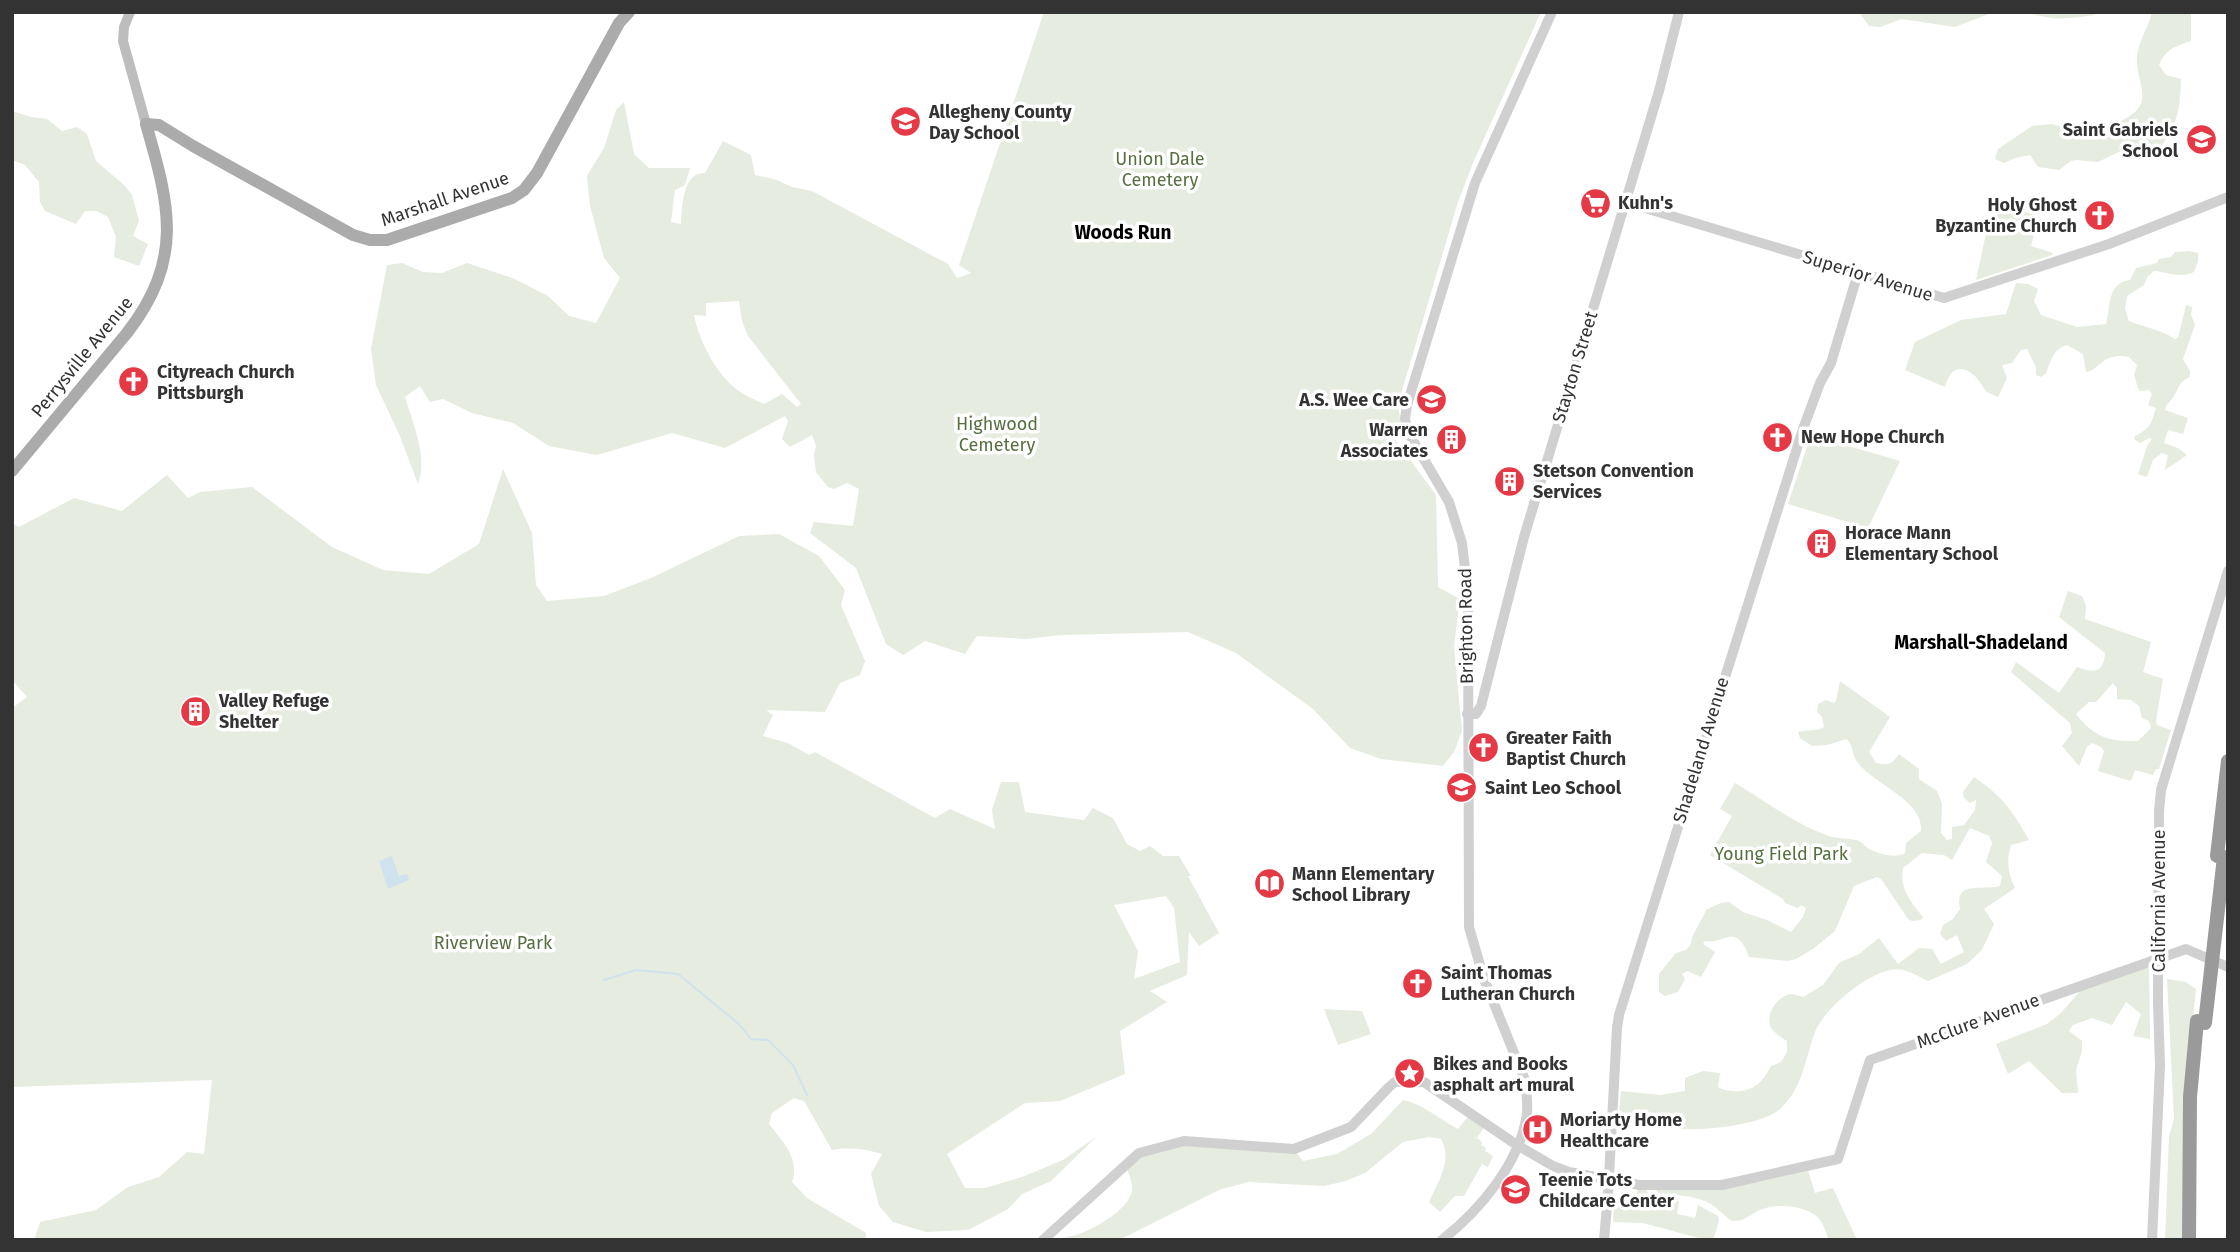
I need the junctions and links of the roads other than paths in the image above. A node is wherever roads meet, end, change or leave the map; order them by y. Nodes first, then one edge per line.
1 (130, 12) edge
2 (629, 12) edge
3 (1552, 12) edge
4 (1679, 12) edge
5 (146, 124) junction
6 (170, 137) junction
7 (193, 146) junction
8 (154, 151) junction
9 (2225, 199) edge
10 (1625, 202) junction
11 (1858, 273) junction
12 (12, 471) edge
13 (2228, 571) edge
14 (1468, 714) junction
15 (2228, 761) edge
16 (2228, 826) edge
17 (2220, 857) junction
18 (2228, 967) edge
19 (2201, 1022) junction
20 (1517, 1145) junction
21 (1043, 1240) edge
22 (1442, 1240) edge
23 (1604, 1240) edge
24 (2151, 1240) edge
25 (2189, 1240) edge
26 (2197, 1240) edge

1 - 5 main road, Perrysville Avenue
2 - 7 main road, Marshall Avenue
3 - 14 street, Brighton Road
4 - 10 street, Stayton Street
5 - 6 main road, Marshall Avenue
5 - 7 main road, Marshall Avenue
5 - 8 main road, Perrysville Avenue
6 - 7 main road, Marshall Avenue
6 - 8 main road
8 - 12 main road, Perrysville Avenue
9 - 11 street, Superior Avenue
10 - 11 street, Superior Avenue
10 - 14 street, Stayton Street
11 - 23 street, Shadeland Avenue, bridge
13 - 24 street, California Avenue, bridge
14 - 20 street, Brighton Road
15 - 17 highway
16 - 17 highway
17 - 19 highway, bridge
18 - 20 street, McClure Avenue
19 - 25 highway
19 - 26 highway
20 - 21 street
20 - 22 street, Brighton Road

